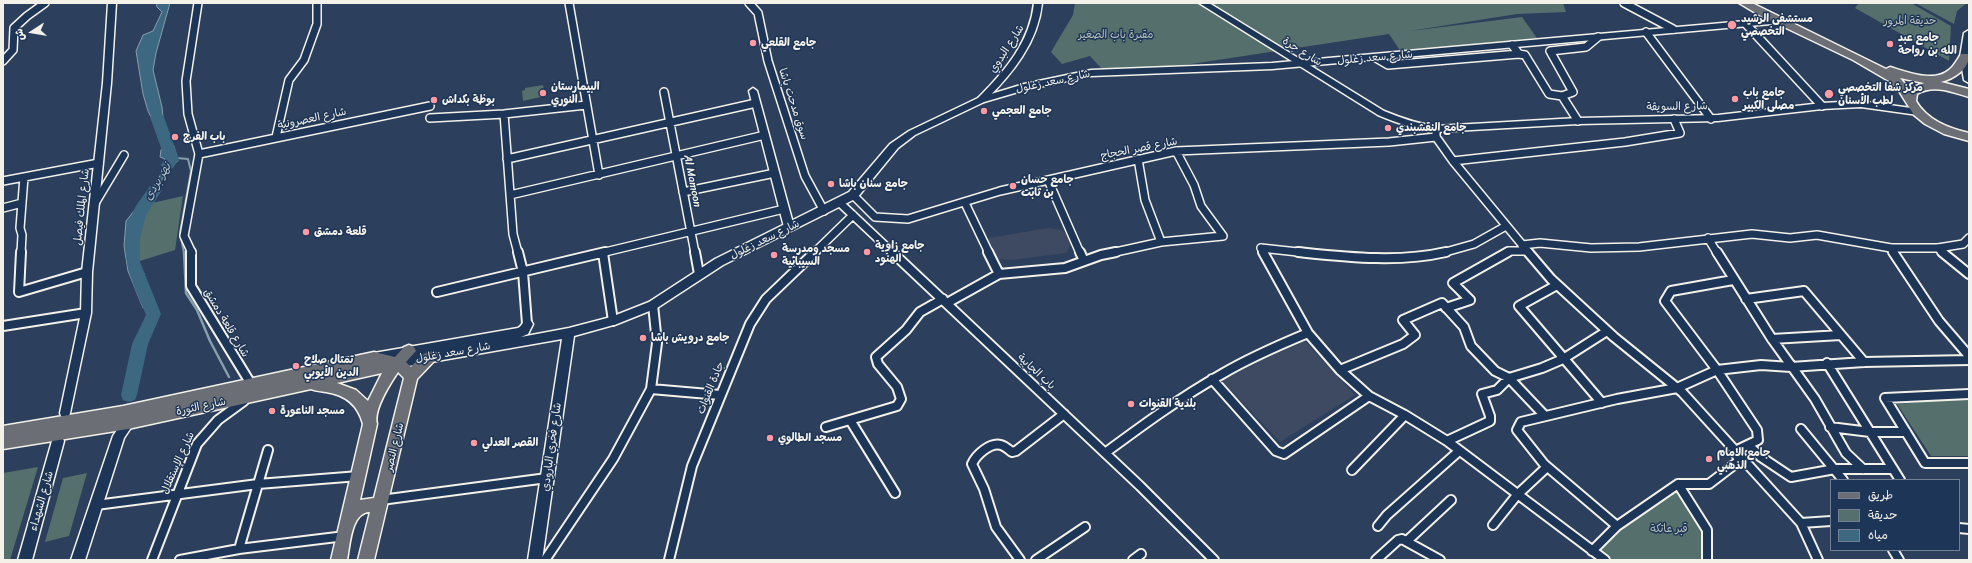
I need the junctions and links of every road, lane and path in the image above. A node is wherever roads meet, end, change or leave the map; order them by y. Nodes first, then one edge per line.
1 (45, 3) edge
2 (112, 3) edge
3 (198, 3) edge
4 (317, 3) edge
5 (569, 3) edge
6 (749, 3) edge
7 (1038, 3) edge
8 (1203, 3) edge
9 (1624, 3) edge
10 (1744, 3) edge
11 (1779, 21) junction
12 (1745, 23) junction
13 (1673, 30) junction
14 (1646, 32) junction
15 (1969, 35) edge
16 (1598, 37) junction
17 (1512, 46) junction
18 (1519, 54) junction
19 (1965, 57) junction
20 (1376, 58) junction
21 (3, 61) edge
22 (1300, 64) junction
23 (1869, 64) junction
24 (1969, 80) edge
25 (753, 91) dead end
26 (664, 92) dead end
27 (1969, 93) edge
28 (1562, 96) junction
29 (980, 100) junction
30 (1911, 100) junction
31 (756, 103) junction
32 (586, 105) junction
33 (430, 106) dead end
34 (1822, 106) junction
35 (1918, 112) junction
36 (504, 114) junction
37 (430, 118) dead end
38 (1711, 118) junction
39 (1674, 119) junction
40 (1578, 121) junction
41 (670, 123) junction
42 (1436, 133) junction
43 (765, 136) junction
44 (276, 137) junction
45 (1969, 137) edge
46 (592, 140) junction
47 (1176, 151) junction
48 (198, 154) junction
49 (124, 155) dead end
50 (676, 156) junction
51 (507, 159) junction
52 (1138, 159) junction
53 (1453, 161) junction
54 (99, 163) junction
55 (775, 173) junction
56 (598, 175) junction
57 (24, 177) junction
58 (1048, 180) junction
59 (3, 181) edge
60 (683, 192) junction
61 (510, 195) junction
62 (854, 195) junction
63 (22, 202) junction
64 (861, 203) junction
65 (965, 203) junction
66 (94, 206) junction
67 (3, 208) edge
68 (784, 209) junction
69 (846, 209) junction
70 (824, 211) junction
71 (1506, 226) junction
72 (789, 227) junction
73 (690, 231) junction
74 (1708, 238) junction
75 (1969, 238) edge
76 (1161, 242) junction
77 (1525, 248) junction
78 (1891, 248) junction
79 (1938, 248) junction
80 (603, 253) junction
81 (1084, 261) junction
82 (87, 272) junction
83 (523, 272) junction
84 (698, 274) junction
85 (999, 274) junction
86 (1969, 274) edge
87 (1733, 280) junction
88 (1557, 285) junction
89 (437, 292) dead end
90 (1746, 299) junction
91 (945, 301) junction
92 (654, 305) junction
93 (1446, 308) junction
94 (86, 313) junction
95 (613, 321) junction
96 (527, 324) joint
97 (3, 326) edge
98 (1607, 331) junction
99 (569, 333) junction
100 (1308, 333) junction
101 (1842, 335) junction
102 (1772, 339) junction
103 (410, 351) junction
104 (432, 356) junction
105 (1969, 356) edge
106 (374, 358) junction
107 (1564, 358) junction
108 (1969, 360) edge
109 (1864, 362) junction
110 (397, 363) junction
111 (1827, 363) junction
112 (1791, 367) junction
113 (1340, 370) junction
114 (1717, 370) junction
115 (412, 377) junction
116 (1509, 378) junction
117 (1212, 379) junction
118 (384, 381) junction
119 (304, 384) junction
120 (1678, 388) junction
121 (651, 389) junction
122 (251, 390) junction
123 (1969, 394) edge
124 (720, 395) junction
125 (1369, 396) junction
126 (1602, 403) junction
127 (65, 413) junction
128 (1064, 414) junction
129 (368, 415) junction
130 (1405, 415) junction
131 (1545, 416) junction
132 (122, 420) junction
133 (850, 420) junction
134 (3, 424) edge
135 (826, 427) dead end
136 (1830, 427) junction
137 (1801, 429) dead end
138 (3, 432) edge
139 (1870, 432) junction
140 (1906, 432) junction
141 (58, 441) junction
142 (1447, 441) junction
143 (3, 443) edge
144 (1748, 445) junction
145 (268, 450) dead end
146 (3, 451) edge
147 (1735, 451) junction
148 (1459, 452) junction
149 (1105, 453) junction
150 (1969, 463) edge
151 (1547, 467) junction
152 (1835, 469) junction
153 (1863, 469) junction
154 (1893, 469) junction
155 (1352, 470) dead end
156 (359, 476) junction
157 (547, 478) junction
158 (1842, 479) edge
159 (1899, 479) edge
160 (258, 484) junction
161 (1678, 484) junction
162 (176, 494) junction
163 (895, 494) dead end
164 (1518, 495) junction
165 (1451, 500) dead end
166 (96, 505) junction
167 (380, 505) junction
168 (350, 515) junction
169 (1830, 521) edge
170 (1801, 524) junction
171 (1493, 525) dead end
172 (1378, 526) dead end
173 (1617, 526) junction
174 (1086, 527) dead end
175 (346, 536) junction
176 (1407, 541) junction
177 (239, 549) junction
178 (1592, 551) junction
179 (1894, 551) edge
180 (1141, 554) dead end
181 (25, 560) edge
182 (78, 560) edge
183 (152, 560) edge
184 (180, 560) edge
185 (339, 560) edge
186 (366, 560) edge
187 (535, 560) edge
188 (545, 560) edge
189 (669, 560) edge
190 (1020, 560) edge
191 (1036, 560) edge
192 (1133, 560) edge
193 (1214, 560) edge
194 (1376, 560) edge
195 (1440, 560) edge
196 (1605, 560) edge
197 (1707, 560) edge
198 (1818, 560) edge
199 (1899, 560) edge

1 - 21 street
2 - 54 street, شارع الملك فيصل
3 - 48 street
4 - 44 street
5 - 32 street
6 - 70 street, سوق مدحت باشا
7 - 29 street, شارع البدوي
8 - 22 street, شارع جرة
9 - 13 street
10 - 11 main road
11 - 12 main road, شارع سعد زغلول
11 - 23 main road
12 - 13 main road, شارع سعد زغلول
12 - 34 street
13 - 14 main road, شارع سعد زغلول
14 - 16 main road, شارع سعد زغلول
14 - 38 street
15 - 19 main road
16 - 17 main road, شارع سعد زغلول
16 - 28 street
17 - 18 street
17 - 20 main road, شارع سعد زغلول
18 - 20 street
18 - 28 street
19 - 23 main road
19 - 24 main road
20 - 22 main road, شارع سعد زغلول
22 - 29 main road, شارع سعد زغلول
22 - 42 street, شارع جرة
23 - 30 main road
25 - 31 street
26 - 41 street, Al Mamoon
27 - 30 main road
28 - 40 street
29 - 62 main road, شارع سعد زغلول
30 - 35 main road
31 - 41 street
31 - 43 street
32 - 36 street
32 - 46 street
33 - 44 street, شارع العصرونية
34 - 35 street, شارع السويقة
34 - 38 street, شارع السويقة
35 - 45 main road
36 - 37 street
36 - 51 street
38 - 39 street, شارع السويقة
39 - 40 street, شارع السويقة
39 - 53 street
40 - 42 street, شارع السويقة
41 - 46 street
41 - 50 street, Al Mamoon
42 - 47 street, شارع قصر الحجاج
42 - 53 street
43 - 50 street
43 - 55 street
44 - 48 street, شارع العصرونية
46 - 51 street
46 - 56 street
47 - 52 street, شارع قصر الحجاج
47 - 76 street
48 - 122 street, شارع قلعة دمشق
49 - 66 street
50 - 56 street
50 - 60 street, Al Mamoon
51 - 61 street
52 - 58 street, شارع قصر الحجاج
52 - 76 street
53 - 71 street
54 - 57 street
54 - 66 street, شارع الملك فيصل
55 - 60 street
55 - 68 street
56 - 61 street
57 - 59 street
57 - 63 street
58 - 65 street, شارع قصر الحجاج
58 - 81 street
60 - 73 street, Al Mamoon
61 - 83 street
62 - 64 street, شارع قصر الحجاج
62 - 69 main road, شارع سعد زغلول
63 - 67 street
63 - 82 street
64 - 65 street, شارع قصر الحجاج
64 - 69 street, جادة القنوات
65 - 85 street
66 - 82 street, شارع الملك فيصل
68 - 72 street
68 - 73 street
69 - 70 main road, شارع سعد زغلول
69 - 91 street, باب الجابية
69 - 124 street, جادة القنوات
70 - 72 main road, شارع سعد زغلول
71 - 77 street
71 - 100 street
72 - 84 main road, شارع سعد زغلول
73 - 80 street
73 - 84 street, Al Mamoon
74 - 77 street
74 - 78 street
74 - 87 street
75 - 79 street
76 - 81 street
77 - 88 street
77 - 93 street
78 - 79 street
78 - 105 street
79 - 86 street
80 - 83 street
80 - 95 street
81 - 85 street
82 - 94 street, شارع الملك فيصل
83 - 89 street
83 - 96 street
84 - 92 main road, شارع سعد زغلول
85 - 91 street
87 - 90 street
87 - 114 street
88 - 98 street
88 - 107 street
90 - 101 street
90 - 102 street
91 - 128 street, باب الجابية
91 - 133 street
92 - 95 main road, شارع سعد زغلول
92 - 121 street
93 - 113 street
93 - 116 street
94 - 97 street
94 - 127 street, شارع الملك فيصل
95 - 99 main road, شارع سعد زغلول
96 - 103 main road
98 - 107 street
98 - 120 street
99 - 104 main road, شارع سعد زغلول
99 - 157 main road, شارع فخري البارودي
100 - 113 street
100 - 117 street
101 - 102 street
101 - 109 street
102 - 112 street
103 - 106 main road
103 - 110 main road
104 - 110 main road, شارع سعد زغلول
104 - 115 main road
106 - 110 main road
106 - 122 main road, شارع الثورة
107 - 116 street
107 - 126 street
108 - 109 street
109 - 111 street
110 - 115 main road
110 - 118 main road
110 - 119 main road, شارع الثورة
111 - 112 street
111 - 139 street
112 - 114 street
112 - 136 street
113 - 125 street
114 - 120 street
114 - 144 street
115 - 118 main road
115 - 167 main road, شارع النصر
116 - 131 street
116 - 142 street
117 - 125 street
117 - 149 street
118 - 129 main road
119 - 122 main road, شارع الثورة
119 - 129 main road
120 - 126 street
120 - 147 street
121 - 124 street
121 - 188 street
122 - 132 main road, شارع الثورة
122 - 162 street, شارع الإستقلال
123 - 140 street
124 - 189 street, جادة القنوات
125 - 130 street
126 - 131 street
127 - 132 main road
127 - 134 main road
128 - 149 street, باب الجابية
128 - 190 street
129 - 156 main road
130 - 142 street
130 - 155 street
131 - 151 street
132 - 138 main road, شارع الثورة
132 - 141 main road
132 - 143 main road, شارع الثورة
132 - 166 main road
133 - 135 street
133 - 163 street
136 - 139 street
136 - 153 street
137 - 152 street
139 - 140 street
139 - 154 street
140 - 150 street
141 - 146 main road
141 - 181 main road, شارع الشهداء
142 - 148 street
144 - 147 street
144 - 152 street
145 - 160 street
147 - 161 street
147 - 170 street
148 - 164 street
148 - 172 street
149 - 193 street, باب الجابية
151 - 164 street
151 - 173 street
152 - 153 street
152 - 158 street
153 - 154 street
154 - 159 street
156 - 160 street
156 - 168 main road
157 - 167 street
157 - 187 main road, شارع فخري البارودي
160 - 162 street
160 - 177 street
161 - 173 street
161 - 197 street
162 - 166 street
162 - 183 street, شارع الإستقلال
164 - 171 street
164 - 178 street
165 - 176 street
166 - 182 main road
167 - 168 main road
167 - 186 main road, شارع النصر
168 - 175 main road
169 - 170 street
170 - 198 street
173 - 178 street
174 - 191 street
175 - 177 street
175 - 185 main road
176 - 194 street
176 - 195 street
177 - 184 street
178 - 196 street
179 - 199 street
180 - 192 street

